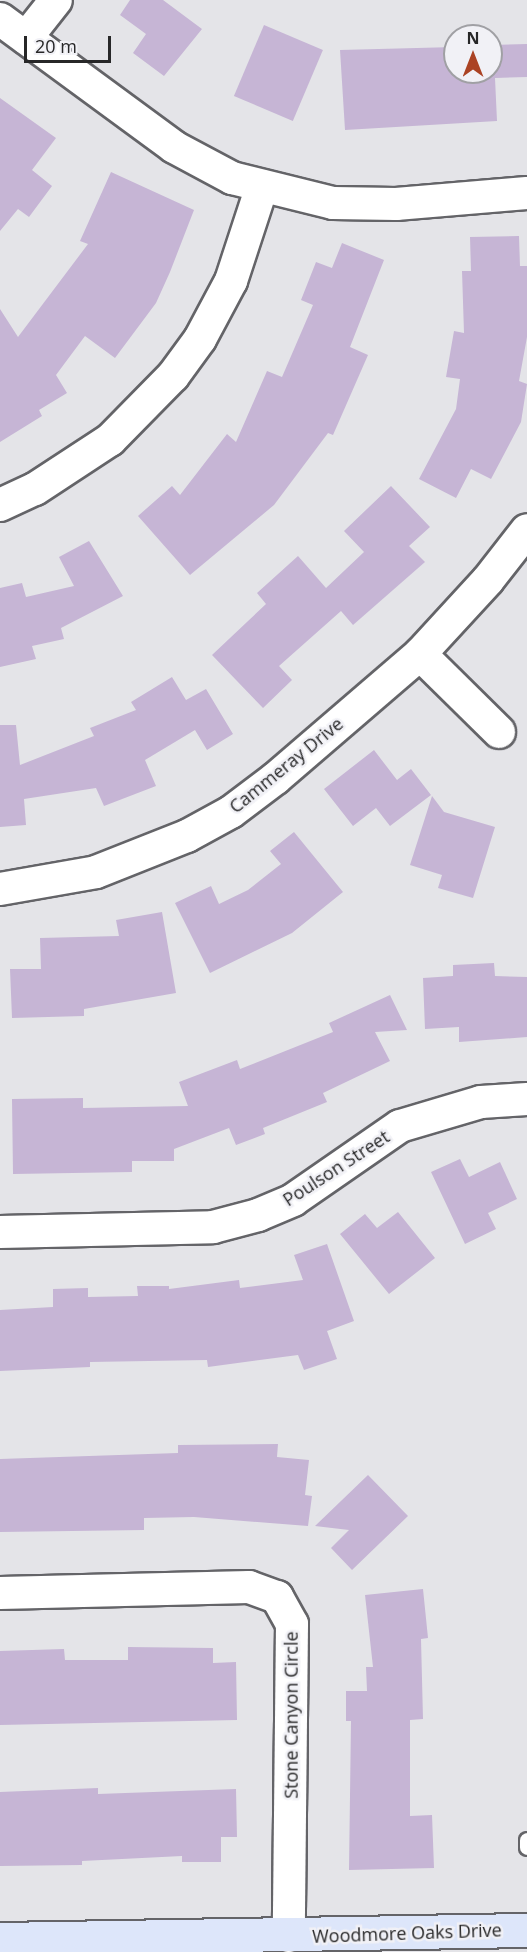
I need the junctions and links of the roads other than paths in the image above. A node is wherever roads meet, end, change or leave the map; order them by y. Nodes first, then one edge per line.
1 (56, 0) edge
2 (0, 19) edge
3 (26, 38) junction
4 (262, 186) junction
5 (527, 193) edge
6 (0, 505) edge
7 (527, 530) edge
8 (420, 654) junction
9 (499, 732) dead end
10 (0, 890) edge
11 (527, 1099) edge
12 (0, 1232) edge
13 (0, 1593) edge
14 (527, 1840) edge
15 (527, 1847) edge
16 (527, 1930) edge
17 (0, 1939) edge
18 (289, 1944) edge

1 - 3 street
2 - 3 street
3 - 4 street
4 - 5 street
4 - 6 street
7 - 8 street, Cammeray Drive
8 - 9 street
8 - 10 street, Cammeray Drive
11 - 12 street, Poulson Street
13 - 18 street, Stone Canyon Circle
14 - 15 lane
16 - 18 street, Woodmore Oaks Drive
17 - 18 street, Woodmore Oaks Drive

